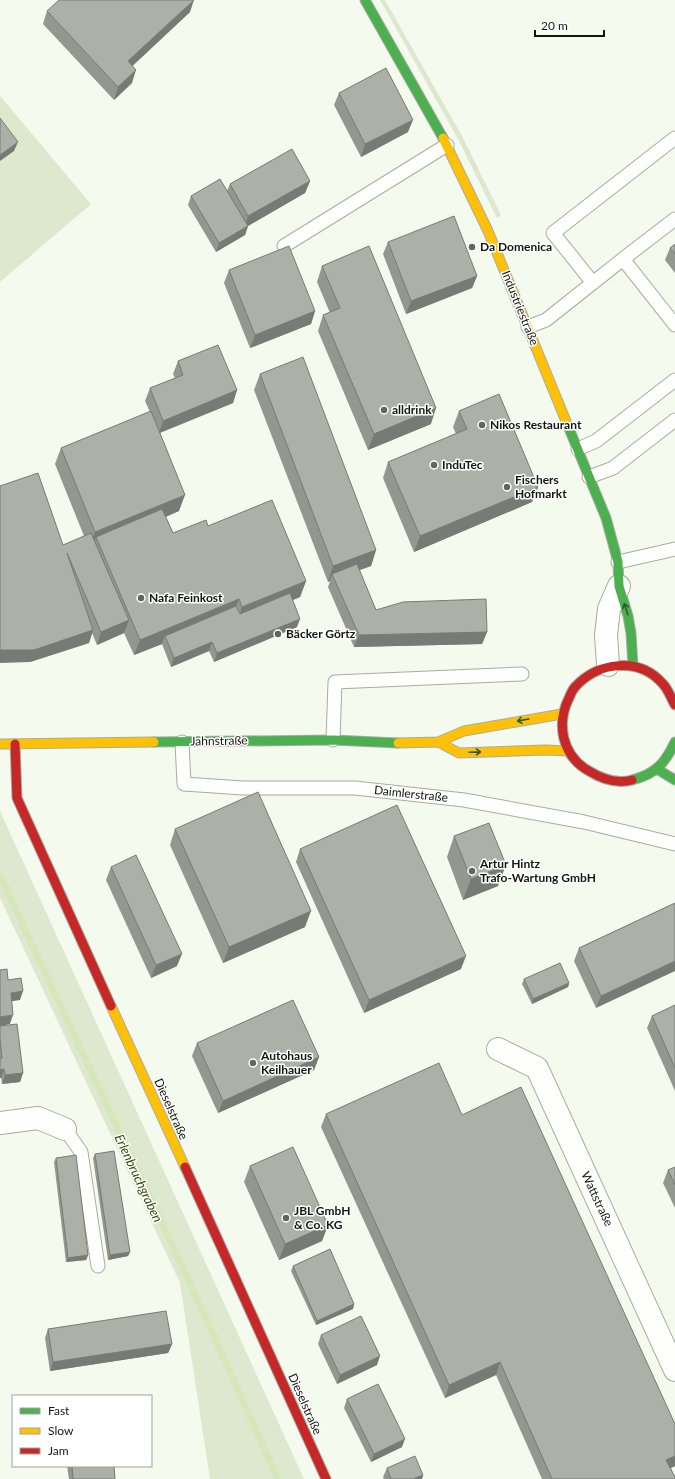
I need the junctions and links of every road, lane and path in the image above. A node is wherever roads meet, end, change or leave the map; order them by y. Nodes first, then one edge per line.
1 (365, 0) edge
2 (675, 138) edge
3 (446, 145) junction
4 (675, 219) edge
5 (284, 246) edge
6 (623, 260) junction
7 (593, 283) junction
8 (675, 325) edge
9 (528, 327) junction
10 (675, 380) edge
11 (675, 420) edge
12 (578, 449) junction
13 (589, 477) junction
14 (675, 549) edge
15 (618, 562) junction
16 (619, 586) junction
17 (608, 665) junction
18 (633, 666) junction
19 (522, 674) dead end
20 (674, 699) edge
21 (562, 714) junction
22 (333, 740) junction
23 (182, 742) junction
24 (438, 742) junction
25 (675, 743) edge
26 (0, 744) edge
27 (15, 744) junction
28 (568, 751) junction
29 (657, 769) junction
30 (675, 780) edge
31 (675, 844) edge
32 (498, 1049) dead end
33 (0, 1123) edge
34 (65, 1129) joint
35 (98, 1266) dead end
36 (675, 1370) edge
37 (326, 1479) edge

1 - 3 street, Industriestraße
2 - 7 lane
3 - 5 lane
3 - 9 street, Industriestraße
4 - 6 lane
6 - 7 lane
6 - 8 lane
7 - 9 lane
9 - 12 street, Industriestraße
10 - 12 lane
11 - 13 lane
12 - 13 street, Industriestraße
13 - 15 street, Industriestraße
14 - 15 lane
15 - 16 street, Industriestraße
16 - 17 street, Industriestraße
18 -> 16 street, Industriestraße
17 - 18 street
17 - 21 street
18 - 20 street
19 - 22 lane
21 -> 24 street, Jahnstraße
21 - 28 street
22 - 23 street, Jahnstraße
22 - 24 street, Jahnstraße
23 - 27 street, Jahnstraße
23 - 31 lane, Daimlerstraße
24 -> 28 street, Jahnstraße
25 - 29 street
26 - 27 street, Jahnstraße
27 - 37 street, Dieselstraße
28 - 29 street
29 - 30 street
32 - 36 street, Wattstraße
33 - 34 street
34 - 35 lane

